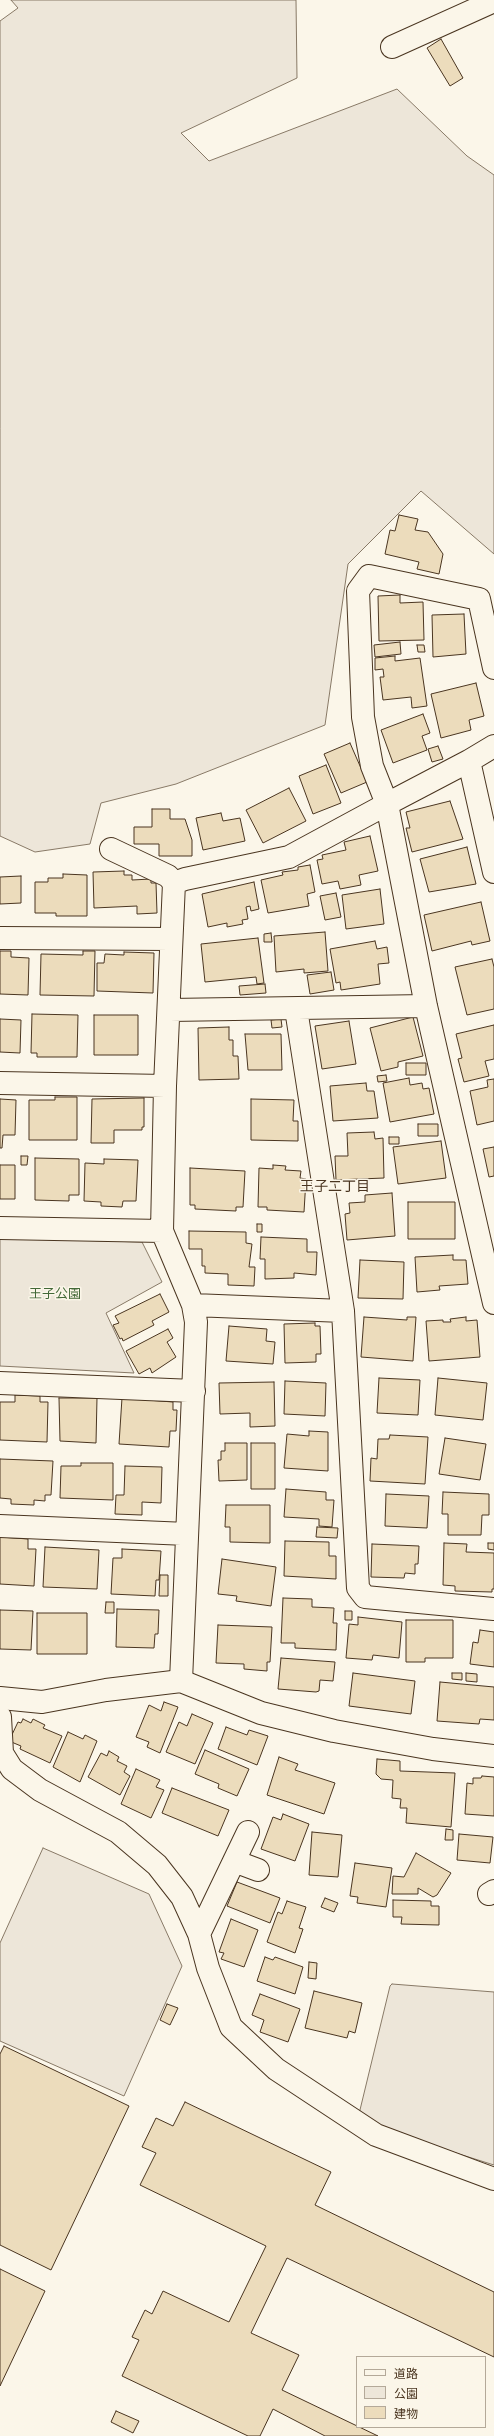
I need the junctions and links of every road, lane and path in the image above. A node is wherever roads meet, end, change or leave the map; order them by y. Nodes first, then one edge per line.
1 (494, 2) edge
2 (392, 47) dead end
3 (494, 668) edge
4 (494, 746) edge
5 (469, 761) junction
6 (387, 804) junction
7 (111, 849) dead end
8 (494, 872) edge
9 (174, 883) junction
10 (0, 938) edge
11 (171, 939) junction
12 (426, 1006) junction
13 (296, 1009) junction
14 (170, 1010) junction
15 (0, 1083) edge
16 (165, 1086) junction
17 (0, 1228) edge
18 (162, 1231) junction
19 (494, 1303) edge
20 (193, 1305) junction
21 (343, 1311) junction
22 (0, 1383) edge
23 (194, 1391) junction
24 (0, 1526) edge
25 (187, 1534) junction
26 (494, 1609) edge
27 (181, 1681) junction
28 (0, 1698) edge
29 (0, 1717) edge
30 (494, 1756) edge
31 (248, 1832) dead end
32 (234, 1861) junction
33 (258, 1870) dead end
34 (199, 1934) junction
35 (494, 2178) edge

1 - 2 street
3 - 6 street
4 - 5 street
5 - 6 street
5 - 8 street
6 - 9 street
6 - 12 street
7 - 9 street
9 - 11 street
10 - 11 street
11 - 14 street
12 - 13 street
12 - 19 street
13 - 14 street
13 - 21 street
14 - 16 street
15 - 16 street
16 - 18 street
17 - 18 street
18 - 20 street
20 - 21 street
20 - 23 street
21 - 26 street
22 - 23 street
23 - 25 street
24 - 25 street
25 - 27 street
27 - 28 street
27 - 30 street
29 - 34 street
31 - 32 street
32 - 33 street
32 - 34 street
34 - 35 street

